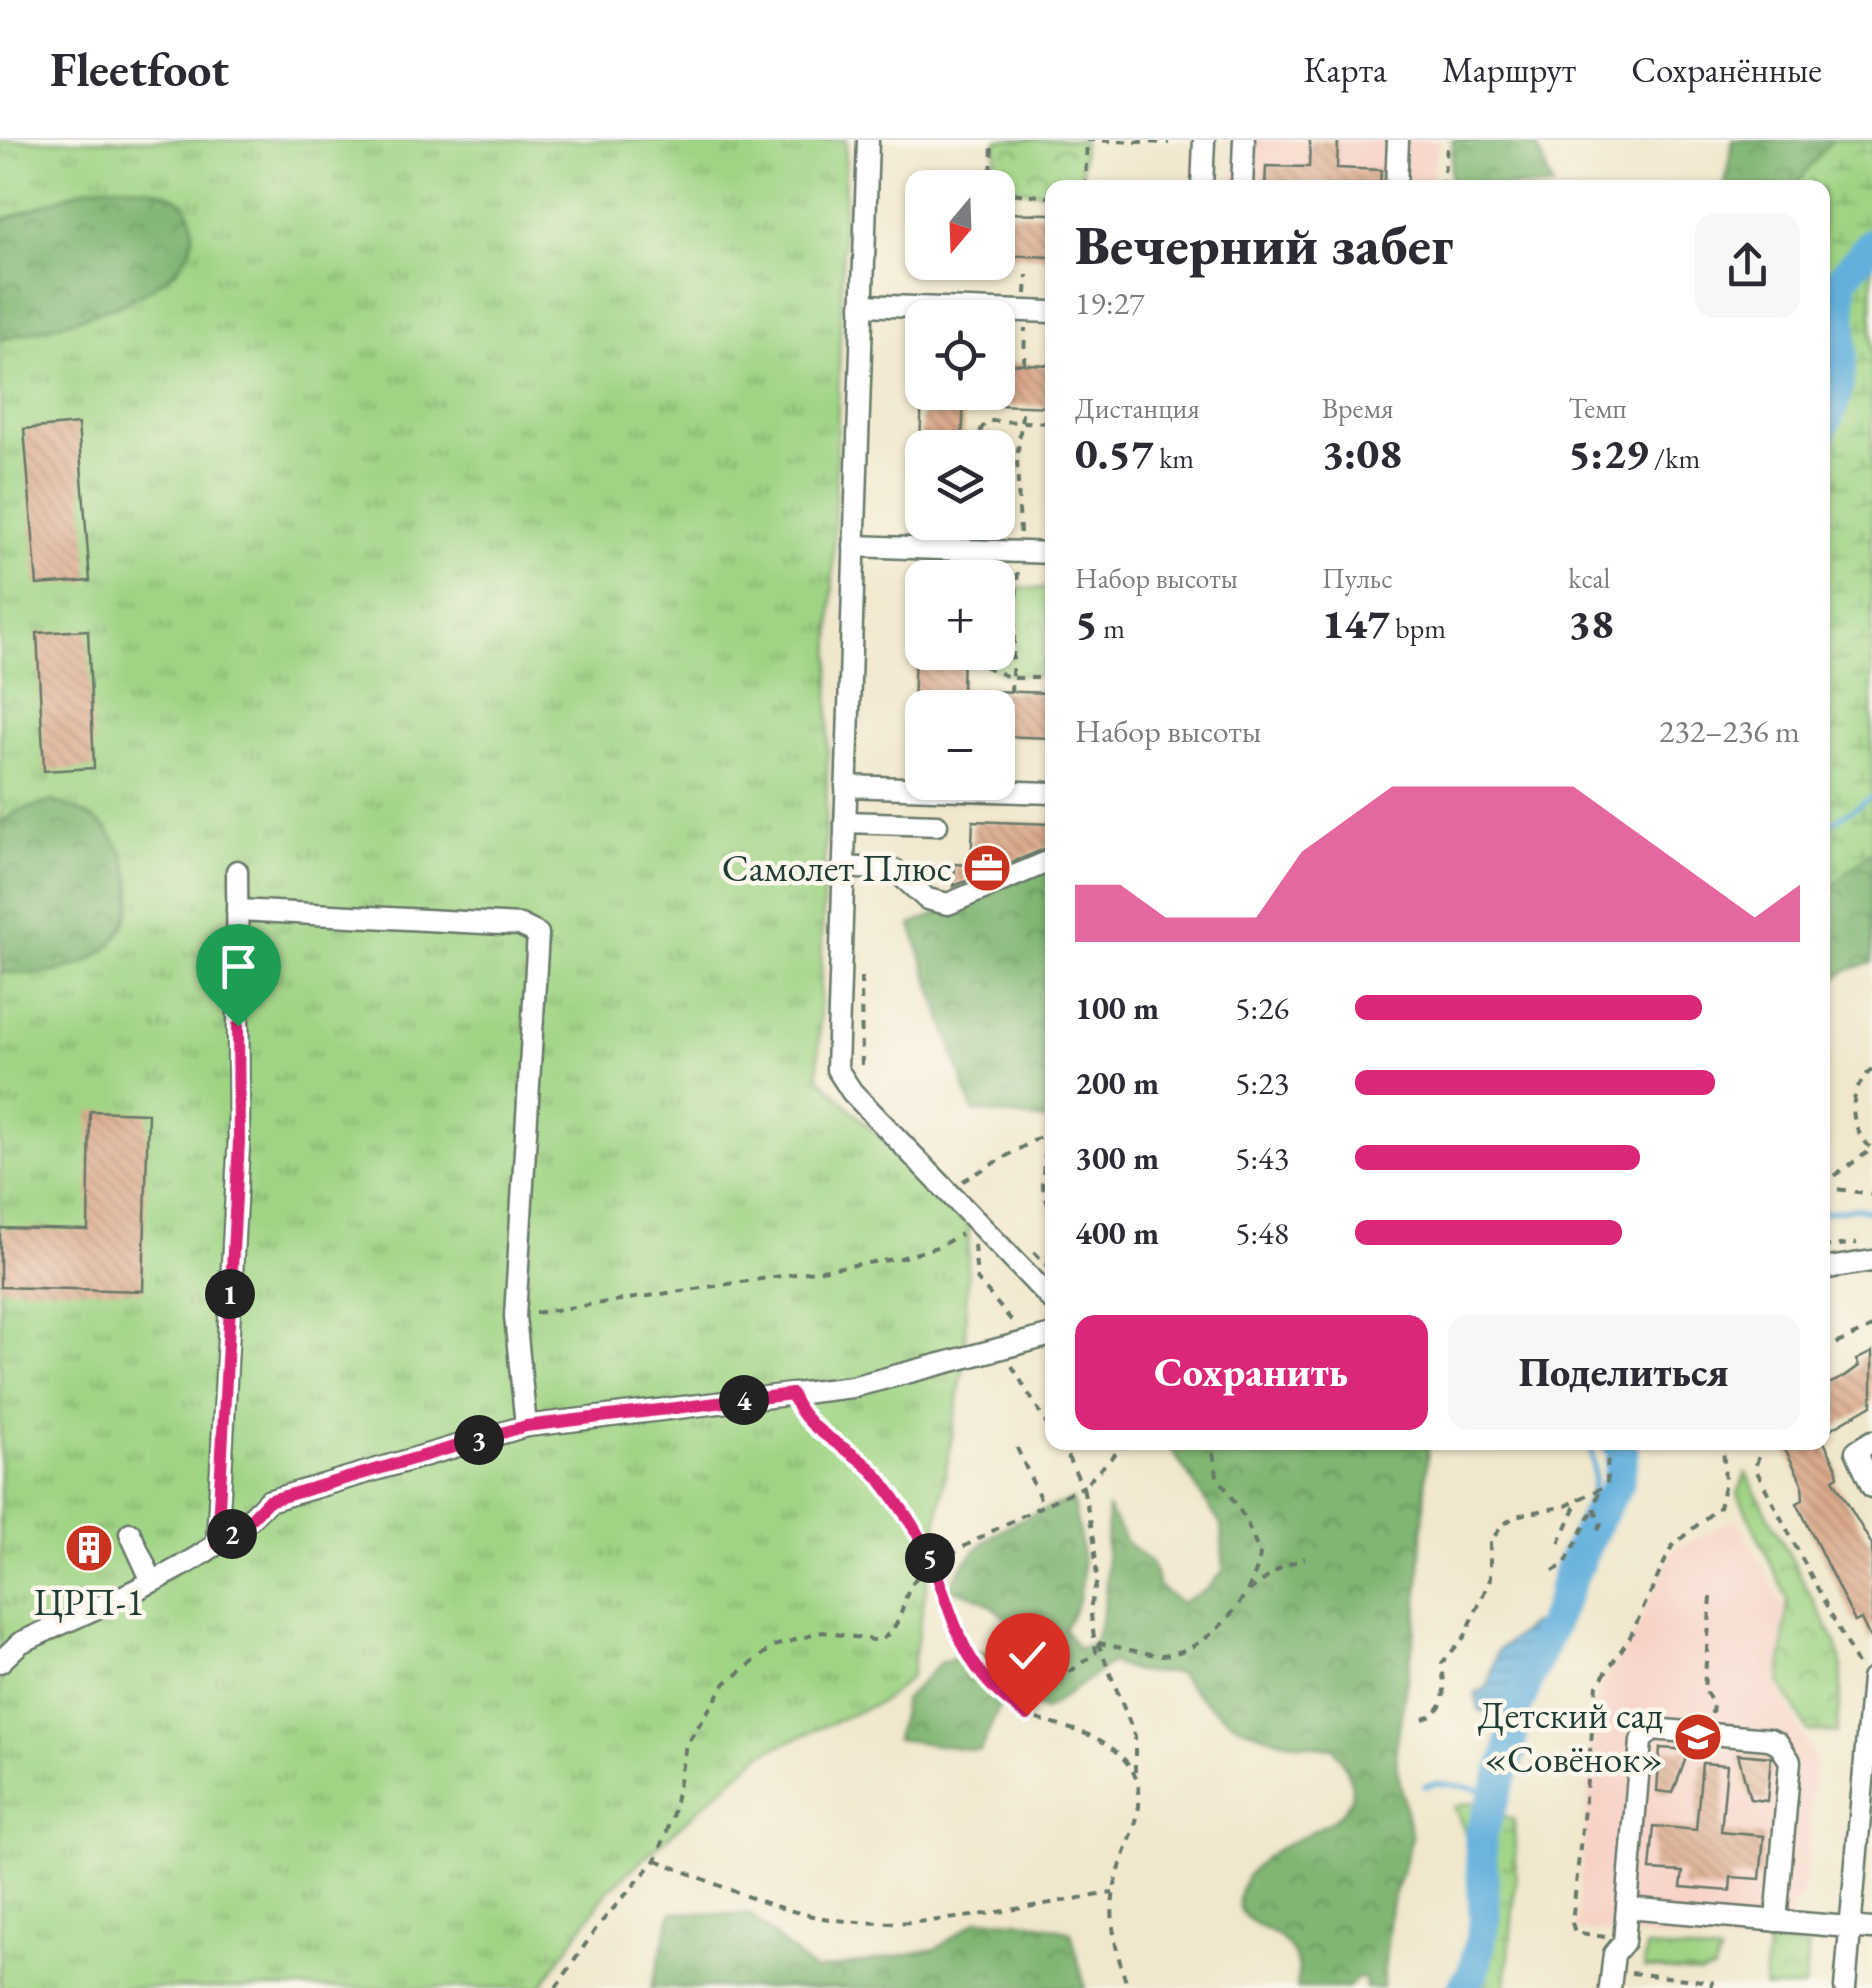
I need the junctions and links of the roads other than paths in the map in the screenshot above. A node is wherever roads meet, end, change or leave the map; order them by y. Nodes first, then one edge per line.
1 (868, 140) edge
2 (1204, 140) edge
3 (1244, 140) edge
4 (1398, 140) edge
5 (1202, 180) edge
6 (1242, 180) edge
7 (1396, 180) edge
8 (862, 305) junction
9 (1045, 312) edge
10 (854, 546) junction
11 (1045, 553) edge
12 (846, 786) junction
13 (1045, 793) edge
14 (844, 822) junction
15 (937, 826) dead end
16 (1045, 863) edge
17 (843, 866) junction
18 (237, 871) dead end
19 (238, 910) junction
20 (1866, 1252) edge
21 (1830, 1266) edge
22 (1045, 1293) edge
23 (1045, 1337) edge
24 (526, 1426) junction
25 (1872, 1442) edge
26 (1872, 1488) edge
27 (130, 1532) dead end
28 (217, 1544) junction
29 (151, 1579) junction
30 (0, 1662) edge
31 (1872, 1678) edge
32 (1626, 1908) junction
33 (1776, 1921) junction
34 (1861, 1928) edge
35 (1611, 1979) edge
36 (1845, 1988) edge

1 - 8 street
2 - 5 street
3 - 6 street
4 - 7 street
8 - 9 street
8 - 10 street
10 - 11 street
10 - 12 street
12 - 13 street
12 - 14 street
14 - 15 street
14 - 17 street
16 - 17 street
17 - 22 street
18 - 19 street
19 - 24 street
19 - 28 street
20 - 21 street
23 - 24 street
24 - 28 street
25 - 26 street
27 - 29 street
28 - 29 street
29 - 30 street
31 - 34 street
32 - 33 street
32 - 33 street
32 - 35 street
33 - 34 street
34 - 36 street

